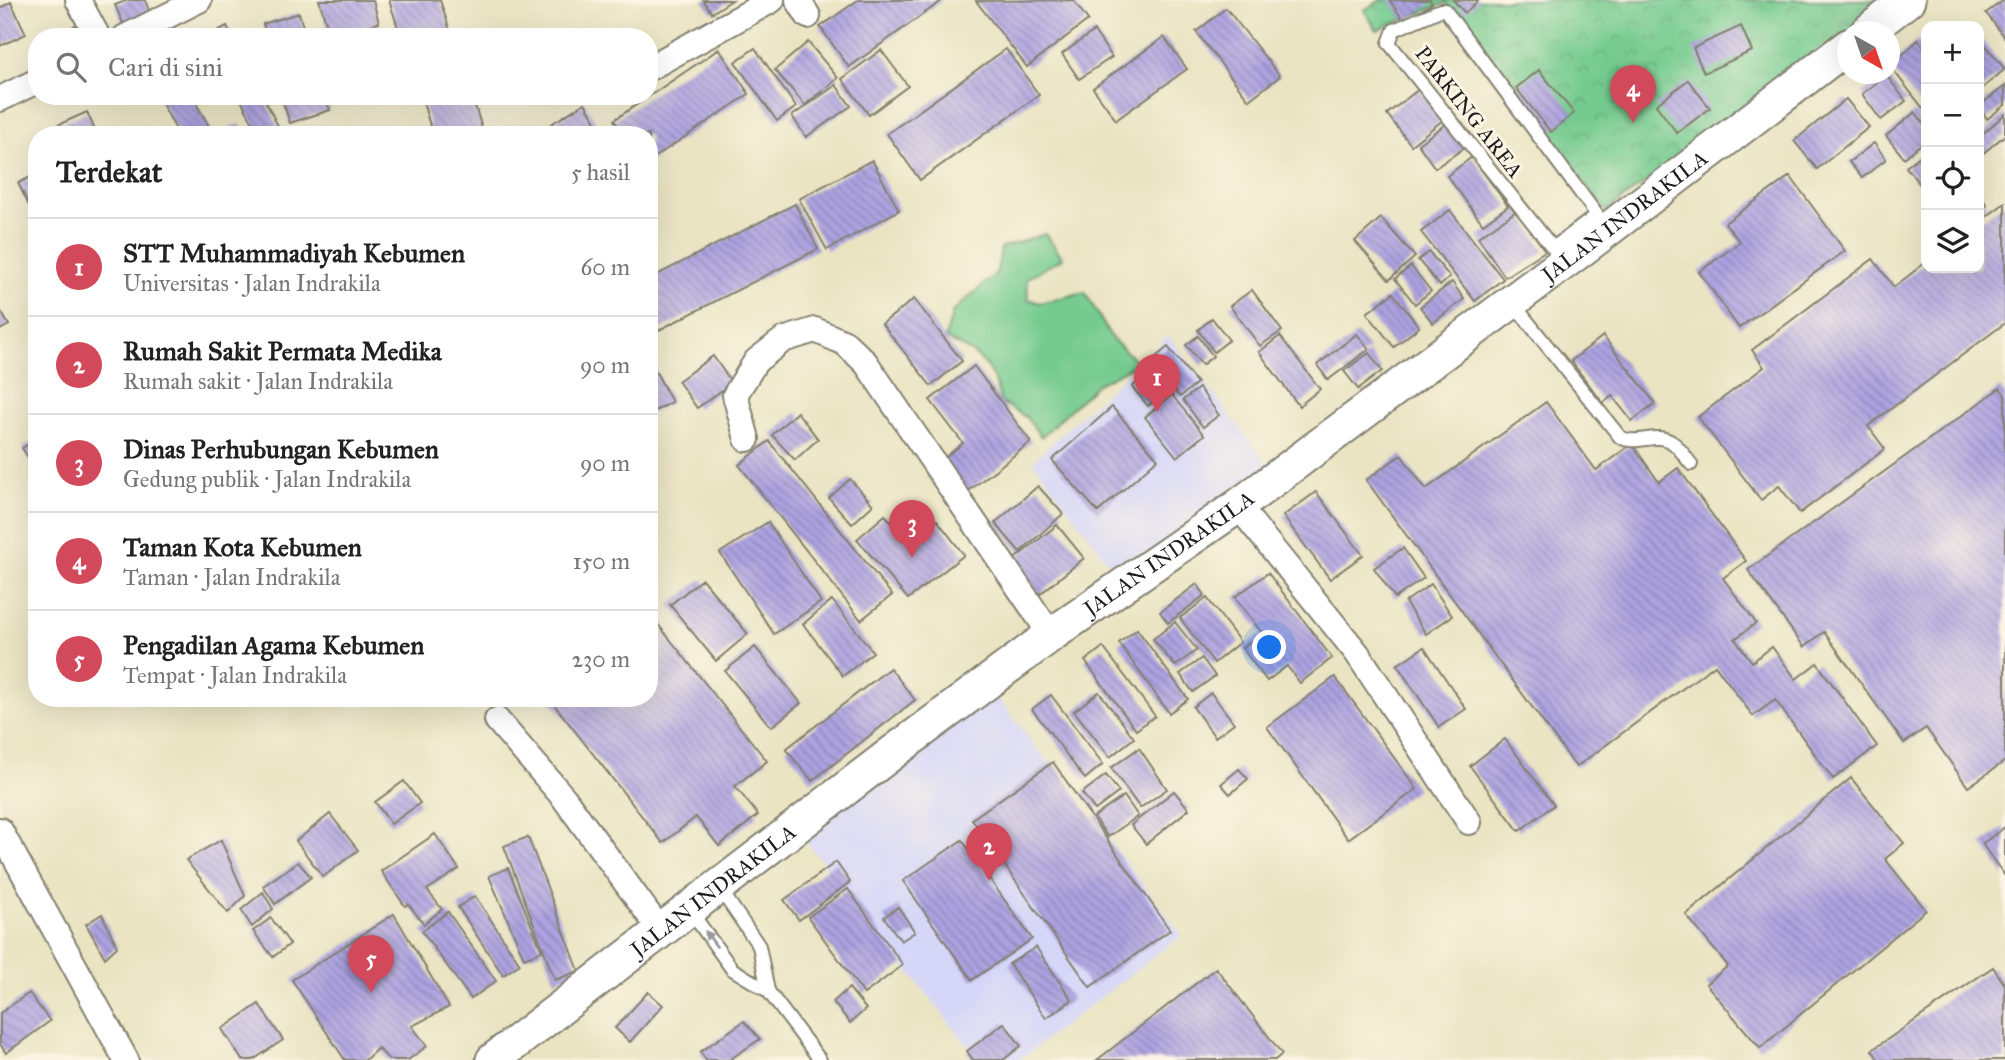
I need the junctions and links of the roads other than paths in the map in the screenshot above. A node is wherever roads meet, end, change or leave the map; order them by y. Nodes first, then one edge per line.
1 (78, 0) edge
2 (199, 0) edge
3 (772, 0) edge
4 (1908, 0) edge
5 (1881, 21) edge
6 (93, 28) edge
7 (143, 28) edge
8 (1837, 53) edge
9 (658, 63) edge
10 (28, 85) edge
11 (0, 99) edge
12 (1579, 240) junction
13 (1512, 302) junction
14 (747, 439) dead end
15 (1691, 464) dead end
16 (1238, 506) junction
17 (1051, 635) junction
18 (497, 720) dead end
19 (1469, 822) dead end
20 (0, 830) edge
21 (718, 887) junction
22 (689, 909) junction
23 (661, 931) junction
24 (768, 991) junction
25 (126, 1060) edge
26 (493, 1060) edge
27 (820, 1060) edge

1 - 6 street
2 - 7 street
3 - 9 street
4 - 5 main road
8 - 12 main road, JALAN INDRAKILA
10 - 11 street
12 - 12 lane, PARKING AREA
12 - 13 main road, JALAN INDRAKILA
13 - 15 lane
13 - 16 main road, JALAN INDRAKILA
14 - 17 street
16 - 17 main road, JALAN INDRAKILA
16 - 19 street
17 - 21 main road, JALAN INDRAKILA
18 - 23 street
20 - 25 street
21 - 22 main road, JALAN INDRAKILA
21 - 24 lane
22 - 23 main road, JALAN INDRAKILA
24 -> 22 lane
23 - 26 main road, JALAN INDRAKILA
24 - 27 lane

